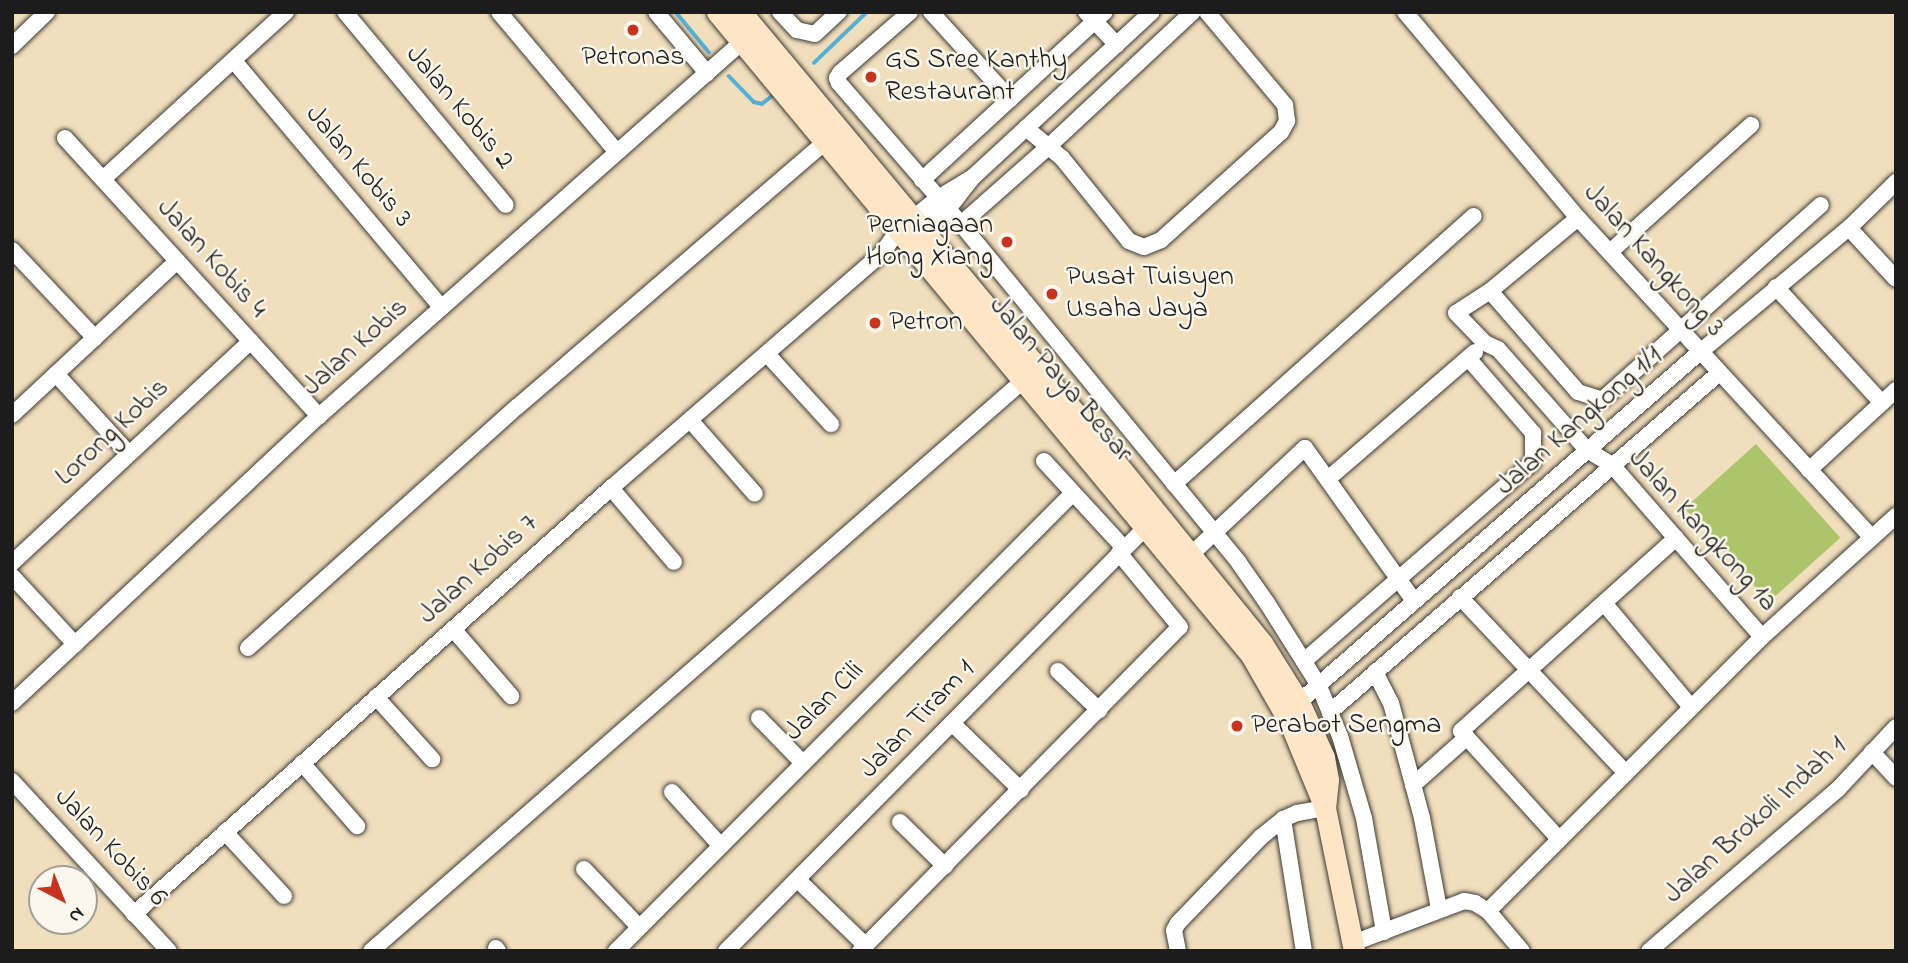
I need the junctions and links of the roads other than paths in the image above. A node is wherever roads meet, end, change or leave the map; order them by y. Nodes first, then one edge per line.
1 (47, 12) edge
2 (286, 12) edge
3 (345, 12) edge
4 (499, 12) edge
5 (656, 12) edge
6 (717, 12) edge
7 (741, 12) edge
8 (778, 12) edge
9 (839, 12) edge
10 (910, 12) edge
11 (931, 12) edge
12 (1152, 12) edge
13 (1193, 12) edge
14 (1207, 12) edge
15 (1405, 12) edge
16 (1096, 15) edge
17 (749, 35) junction
18 (1117, 45) junction
19 (12, 46) edge
20 (234, 61) junction
21 (707, 73) junction
22 (1010, 99) junction
23 (1751, 125) dead end
24 (1027, 128) junction
25 (65, 138) dead end
26 (826, 141) junction
27 (1048, 147) junction
28 (617, 152) junction
29 (103, 179) junction
30 (922, 180) junction
31 (1896, 182) edge
32 (943, 203) junction
33 (506, 205) dead end
34 (1821, 205) dead end
35 (1474, 216) dead end
36 (1578, 218) junction
37 (961, 224) junction
38 (1849, 228) junction
39 (911, 230) junction
40 (12, 250) edge
41 (1610, 252) junction
42 (177, 261) junction
43 (1896, 279) edge
44 (1776, 287) junction
45 (1490, 291) junction
46 (441, 307) junction
47 (1682, 330) junction
48 (95, 338) junction
49 (251, 341) junction
50 (1485, 343) junction
51 (1700, 352) junction
52 (767, 354) junction
53 (1468, 358) junction
54 (57, 374) junction
55 (1718, 374) junction
56 (1024, 380) junction
57 (1896, 390) edge
58 (1882, 403) junction
59 (12, 415) edge
60 (319, 416) junction
61 (690, 420) junction
62 (831, 424) dead end
63 (1587, 450) junction
64 (129, 454) junction
65 (1044, 461) dead end
66 (1612, 465) junction
67 (1809, 471) junction
68 (1329, 478) junction
69 (1174, 484) junction
70 (611, 488) junction
71 (1073, 493) junction
72 (755, 494) dead end
73 (1896, 516) edge
74 (1152, 520) junction
75 (1214, 532) junction
76 (1871, 537) junction
77 (1676, 538) junction
78 (1121, 550) junction
79 (1186, 560) junction
80 (674, 562) dead end
81 (12, 563) edge
82 (12, 576) edge
83 (1399, 577) junction
84 (1460, 597) junction
85 (1414, 601) junction
86 (1604, 604) junction
87 (453, 629) junction
88 (1762, 637) junction
89 (75, 644) junction
90 (248, 648) dead end
91 (1304, 661) junction
92 (1528, 669) junction
93 (1058, 671) dead end
94 (1376, 672) junction
95 (1318, 684) junction
96 (511, 696) dead end
97 (376, 697) junction
98 (1299, 702) junction
99 (12, 703) edge
100 (1691, 707) junction
101 (1100, 710) junction
102 (1330, 712) junction
103 (759, 718) dead end
104 (952, 723) junction
105 (1896, 727) edge
106 (1464, 734) junction
107 (1872, 752) junction
108 (432, 760) dead end
109 (802, 762) junction
110 (302, 763) junction
111 (1626, 773) junction
112 (1896, 778) edge
113 (12, 781) edge
114 (1413, 785) junction
115 (1021, 790) junction
116 (672, 792) dead end
117 (1325, 808) junction
118 (1283, 819) junction
119 (900, 822) dead end
120 (357, 826) dead end
121 (225, 832) junction
122 (1559, 839) junction
123 (720, 845) junction
124 (945, 866) junction
125 (584, 869) dead end
126 (798, 880) junction
127 (284, 896) dead end
128 (1439, 909) junction
129 (1488, 911) junction
130 (134, 914) junction
131 (639, 928) junction
132 (1384, 932) junction
133 (1354, 947) edge
134 (862, 948) edge
135 (169, 951) edge
136 (371, 951) edge
137 (616, 951) edge
138 (726, 951) edge
139 (1178, 951) edge
140 (1304, 951) edge
141 (1522, 951) edge
142 (1649, 951) edge

1 - 19 street
2 - 20 street
3 - 33 street, Jalan Kobis 2
4 - 28 street
5 - 21 street
6 - 17 street, Jalan Paya Besar
7 - 17 street, Jalan Paya Besar
8 - 9 street
8 - 17 street, Jalan Kobis
10 - 30 street
11 - 22 street
12 - 18 street, Jalan Kobis 7
13 - 27 street
14 - 27 street
15 - 36 street, Jalan Kangkong 3
16 - 18 street
16 - 22 street
17 - 21 street, Jalan Kobis
17 - 26 street, Jalan Paya Besar
17 - 39 street, Jalan Paya Besar
18 - 24 street, Jalan Kobis 7
20 - 29 street
20 - 46 street, Jalan Kobis 3
21 - 28 street, Jalan Kobis
22 - 30 street
23 - 41 street
24 - 27 street
24 - 32 street, Jalan Kobis 7
25 - 29 street, Jalan Kobis 4
26 - 39 street, Jalan Paya Besar
26 - 90 street
27 - 37 street
28 - 46 street, Jalan Kobis
29 - 42 street, Jalan Kobis 4
30 - 32 street
31 - 38 street, Jalan Kangkong 1/1
32 - 37 street
32 - 39 street, Jalan Kobis 7
34 - 47 street
35 - 69 street
36 - 41 street, Jalan Kangkong 3
36 - 45 street
37 - 69 street
38 - 43 street
38 - 44 street, Jalan Kangkong 1/1
39 - 52 street, Jalan Kobis 7
39 - 56 street, Jalan Paya Besar
39 - 74 street, Jalan Paya Besar
40 - 48 street
41 - 47 street, Jalan Kangkong 3
42 - 48 street
42 - 49 street, Jalan Kobis 4
44 - 51 street, Jalan Kangkong 1/1
44 - 58 street
45 - 47 street
45 - 50 street, Jalan Kangkong 1a
46 - 60 street, Jalan Kobis
47 - 51 street, Jalan Kangkong 3
48 - 54 street
49 - 60 street, Jalan Kobis 4
49 - 64 street, Lorong Kobis
50 - 53 street
50 - 63 street, Jalan Kangkong 1a
51 - 55 street, Jalan Kangkong 3
51 - 63 street, Jalan Kangkong 1/1
52 - 61 street, Jalan Kobis 7
52 - 62 street
53 - 68 street
53 - 83 street
54 - 59 street
54 - 64 street
55 - 66 street
55 - 67 street, Jalan Kangkong 3
56 - 74 street, Jalan Paya Besar
56 - 136 street
57 - 58 street
58 - 67 street
60 - 89 street, Jalan Kobis
61 - 70 street, Jalan Kobis 7
61 - 72 street
63 - 66 street, Jalan Kangkong 1a
63 - 85 street, Jalan Kangkong 1/1
64 - 81 street, Lorong Kobis
65 - 71 street
66 - 77 street, Jalan Kangkong 1a
66 - 84 street
67 - 76 street, Jalan Kangkong 3
68 - 75 street
68 - 83 street
69 - 75 street
70 - 80 street
70 - 87 street, Jalan Kobis 7
71 - 78 street
71 - 109 street, Jalan Cili
73 - 76 street
74 - 78 street, Jalan Tiram 1
74 - 79 street, Jalan Paya Besar
75 - 79 street
75 - 91 street
76 - 88 street
77 - 86 street
77 - 88 street, Jalan Kangkong 1a
78 - 101 street
78 - 104 street, Jalan Tiram 1
79 - 98 street, Jalan Paya Besar
79 - 117 street, Jalan Paya Besar
82 - 89 street
83 - 85 street
83 - 91 street
84 - 92 street
84 - 94 street
85 - 95 street, Jalan Kangkong 1/1
86 - 92 street
86 - 100 street
87 - 96 street
87 - 97 street, Jalan Kobis 7
88 - 100 street
89 - 99 street, Jalan Kobis
91 - 95 street
92 - 106 street
92 - 111 street
93 - 101 street
94 - 102 street
94 - 114 street
95 - 98 street, Jalan Kangkong 1/1
95 - 102 street
97 - 108 street
97 - 110 street, Jalan Kobis 7
98 - 117 street, Jalan Paya Besar
100 - 111 street
101 - 115 street
102 - 132 street
103 - 109 street
104 - 115 street
104 - 126 street, Jalan Tiram 1
105 - 107 street, Jalan Brokoli Indah 1
106 - 114 street
106 - 122 street
107 - 112 street
107 - 142 street, Jalan Brokoli Indah 1
109 - 123 street, Jalan Cili
110 - 120 street
110 - 121 street, Jalan Kobis 7
111 - 122 street
113 - 130 street, Jalan Kobis 6
114 - 128 street
115 - 124 street
116 - 123 street
117 - 118 street
117 - 133 street, Jalan Paya Besar
118 - 139 street
118 - 140 street
119 - 124 street
121 - 127 street
121 - 130 street, Jalan Kobis 7
122 - 129 street
123 - 131 street, Jalan Cili
124 - 134 street
125 - 131 street
126 - 134 street
126 - 138 street, Jalan Tiram 1
128 - 129 street
128 - 132 street
129 - 141 street
130 - 135 street, Jalan Kobis 6
131 - 137 street, Jalan Cili
132 - 133 street

